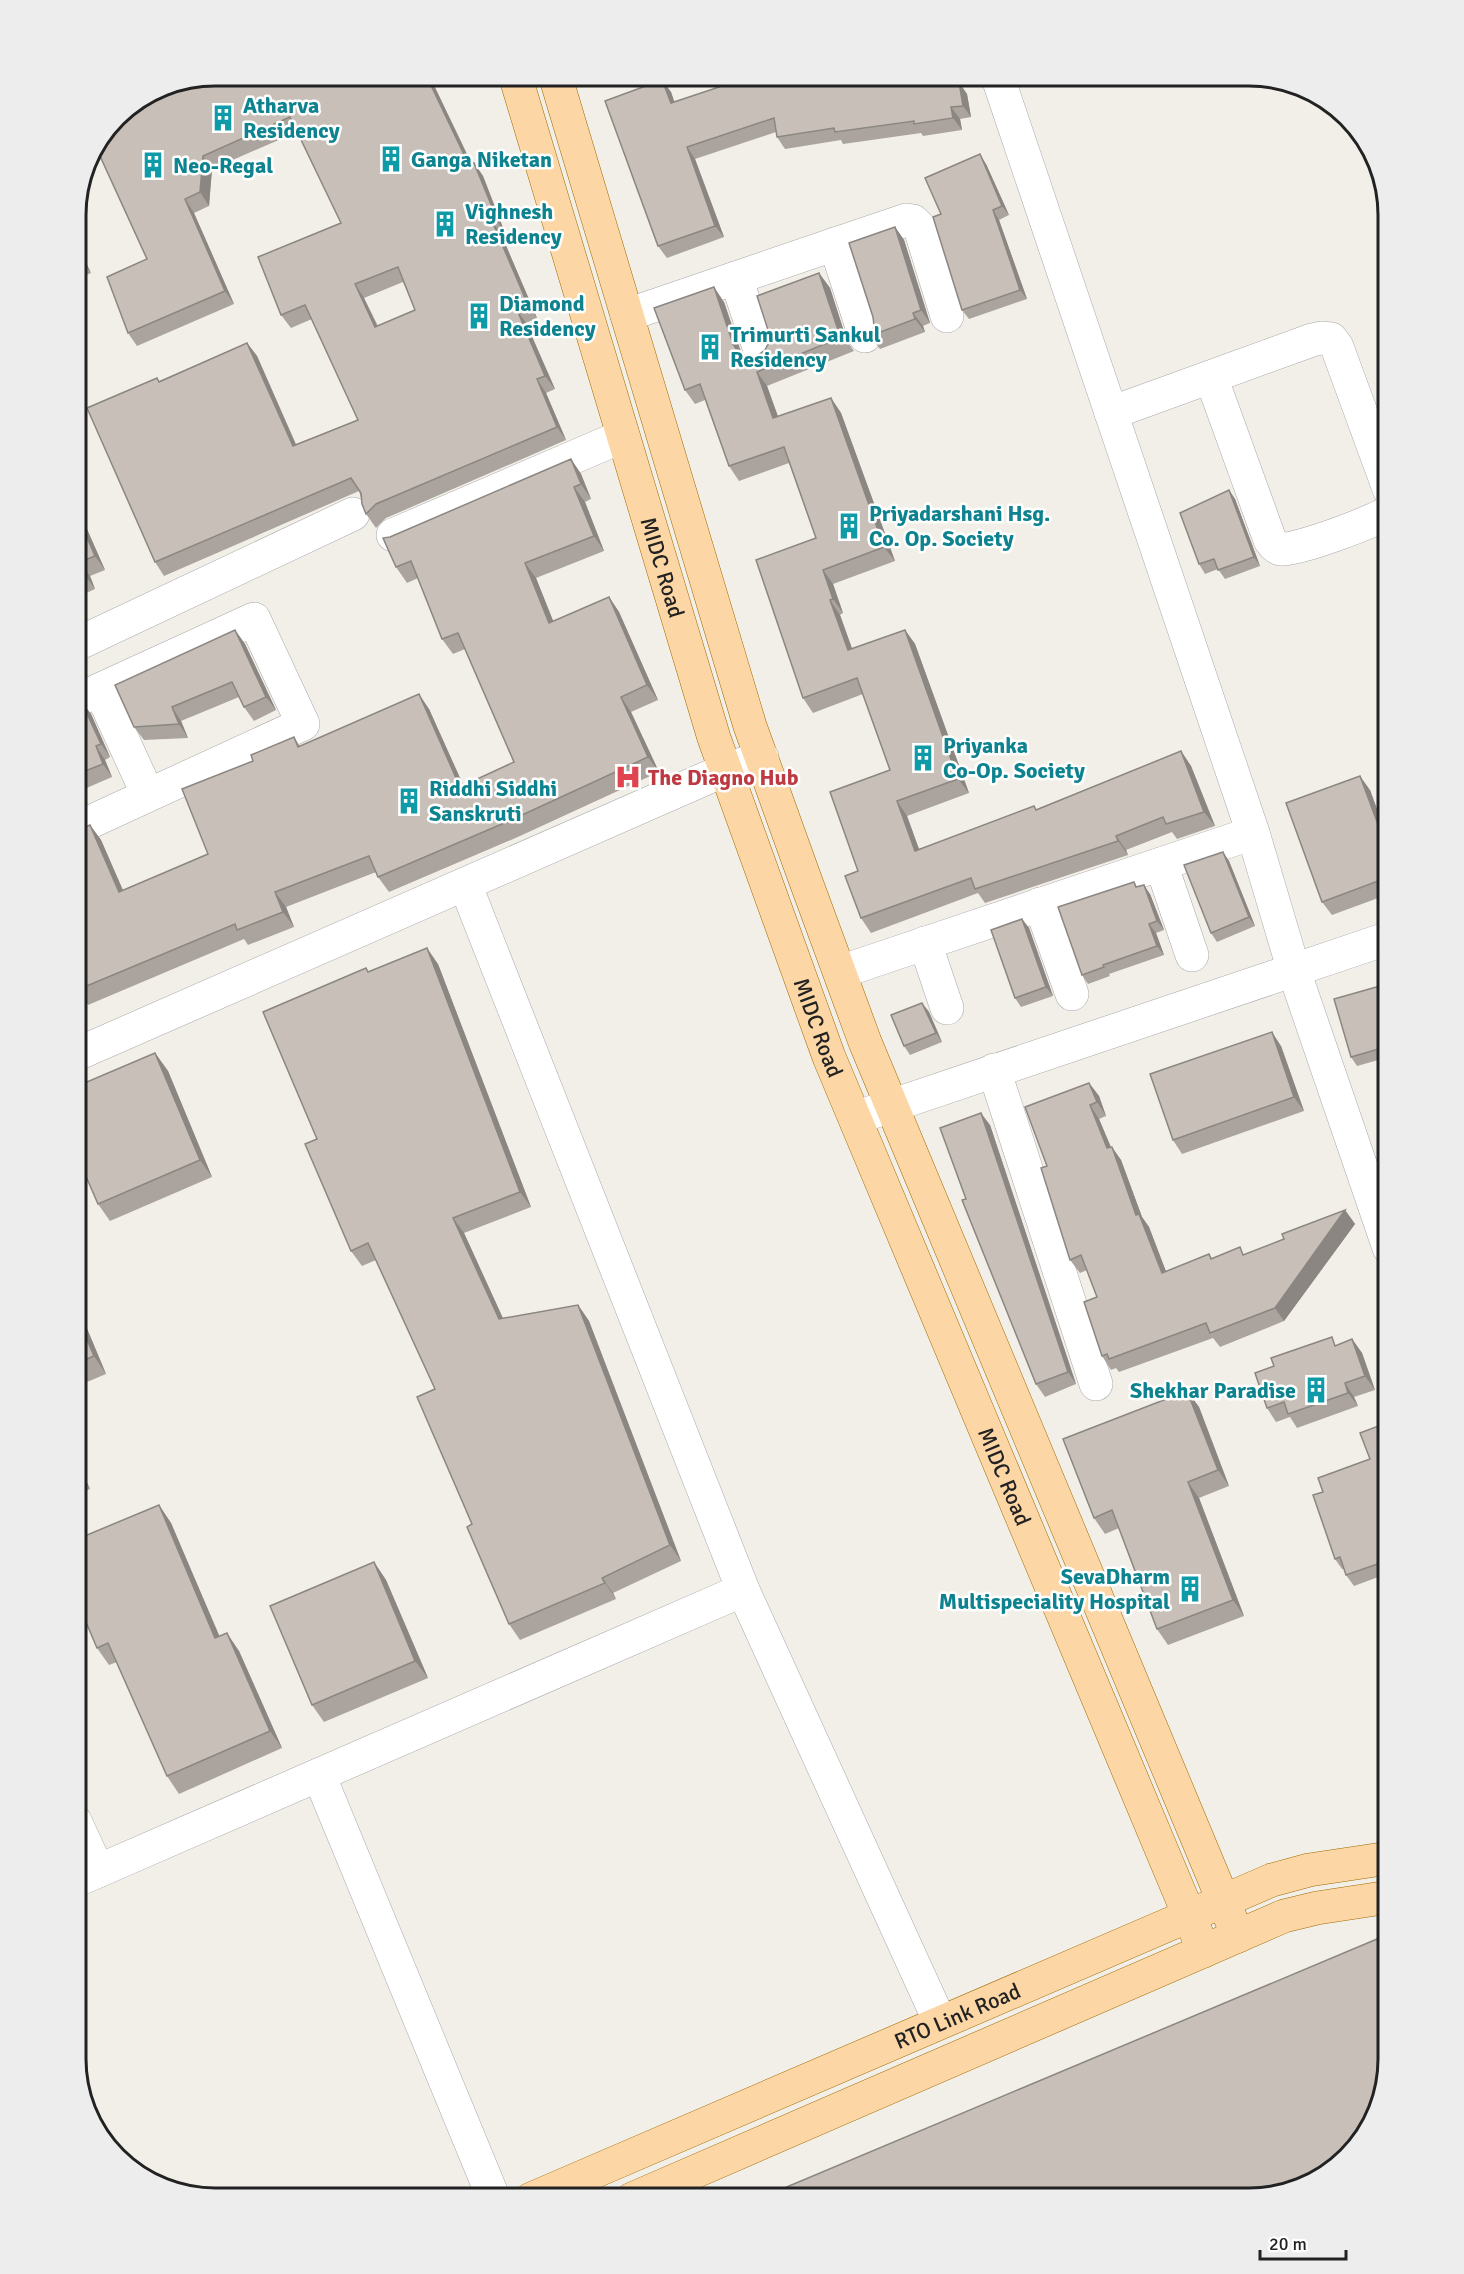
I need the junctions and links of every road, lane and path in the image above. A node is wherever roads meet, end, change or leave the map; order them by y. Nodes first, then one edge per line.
1 (518, 85) edge
2 (564, 85) edge
3 (1001, 86) edge
4 (835, 244) junction
5 (736, 278) junction
6 (627, 315) junction
7 (947, 316) dead end
8 (865, 336) dead end
9 (761, 353) edge
10 (1211, 377) junction
11 (1111, 414) junction
12 (623, 436) junction
13 (1378, 459) edge
14 (353, 514) dead end
15 (1378, 518) edge
16 (393, 536) edge
17 (86, 640) edge
18 (87, 696) edge
19 (762, 757) junction
20 (725, 770) junction
21 (148, 795) junction
22 (86, 824) edge
23 (1252, 833) junction
24 (1161, 864) junction
25 (465, 884) junction
26 (1040, 904) junction
27 (1378, 942) edge
28 (925, 943) junction
29 (1192, 955) dead end
30 (1294, 971) junction
31 (840, 972) junction
32 (1072, 994) dead end
33 (947, 1008) dead end
34 (86, 1049) edge
35 (994, 1070) junction
36 (891, 1104) junction
37 (855, 1118) junction
38 (1378, 1216) edge
39 (1096, 1384) dead end
40 (743, 1590) junction
41 (320, 1775) junction
42 (1378, 1860) edge
43 (87, 1876) edge
44 (1378, 1899) edge
45 (1223, 1900) junction
46 (1188, 1916) junction
47 (1238, 1936) junction
48 (1204, 1951) junction
49 (940, 2022) junction
50 (489, 2188) edge
51 (556, 2188) edge
52 (657, 2188) edge

1 - 12 main road, MIDC Road
2 - 6 main road, MIDC Road
3 - 11 street
4 - 5 street
4 - 7 street
4 - 8 street
5 - 6 street
5 - 9 street
6 - 19 main road, MIDC Road
10 - 11 street
10 - 13 street
10 - 15 street
11 - 23 street
12 - 16 street
12 - 20 main road, MIDC Road
14 - 17 street
18 - 21 street
18 - 21 street
19 - 20 street
19 - 31 main road, MIDC Road
20 - 25 street
20 - 37 main road, MIDC Road
21 - 22 street
23 - 24 street
23 - 30 street
24 - 26 street
24 - 29 street
25 - 34 street
25 - 40 street
26 - 28 street
26 - 32 street
27 - 30 street
28 - 31 street
28 - 33 street
30 - 35 street
30 - 38 street
31 - 36 main road, MIDC Road
35 - 36 street
35 - 39 street
36 - 37 street
36 - 45 main road, MIDC Road
37 - 46 main road, MIDC Road
40 - 41 street
40 - 49 street
41 - 43 street
41 - 50 street
42 - 45 main road, RTO Link Road
44 - 47 main road, RTO Link Road
45 - 46 main road, RTO Link Road
45 - 47 main road, MIDC Road
46 - 48 main road, MIDC Road
46 - 49 main road, RTO Link Road
47 - 48 main road, RTO Link Road
48 - 52 main road, RTO Link Road
49 - 51 main road, RTO Link Road

